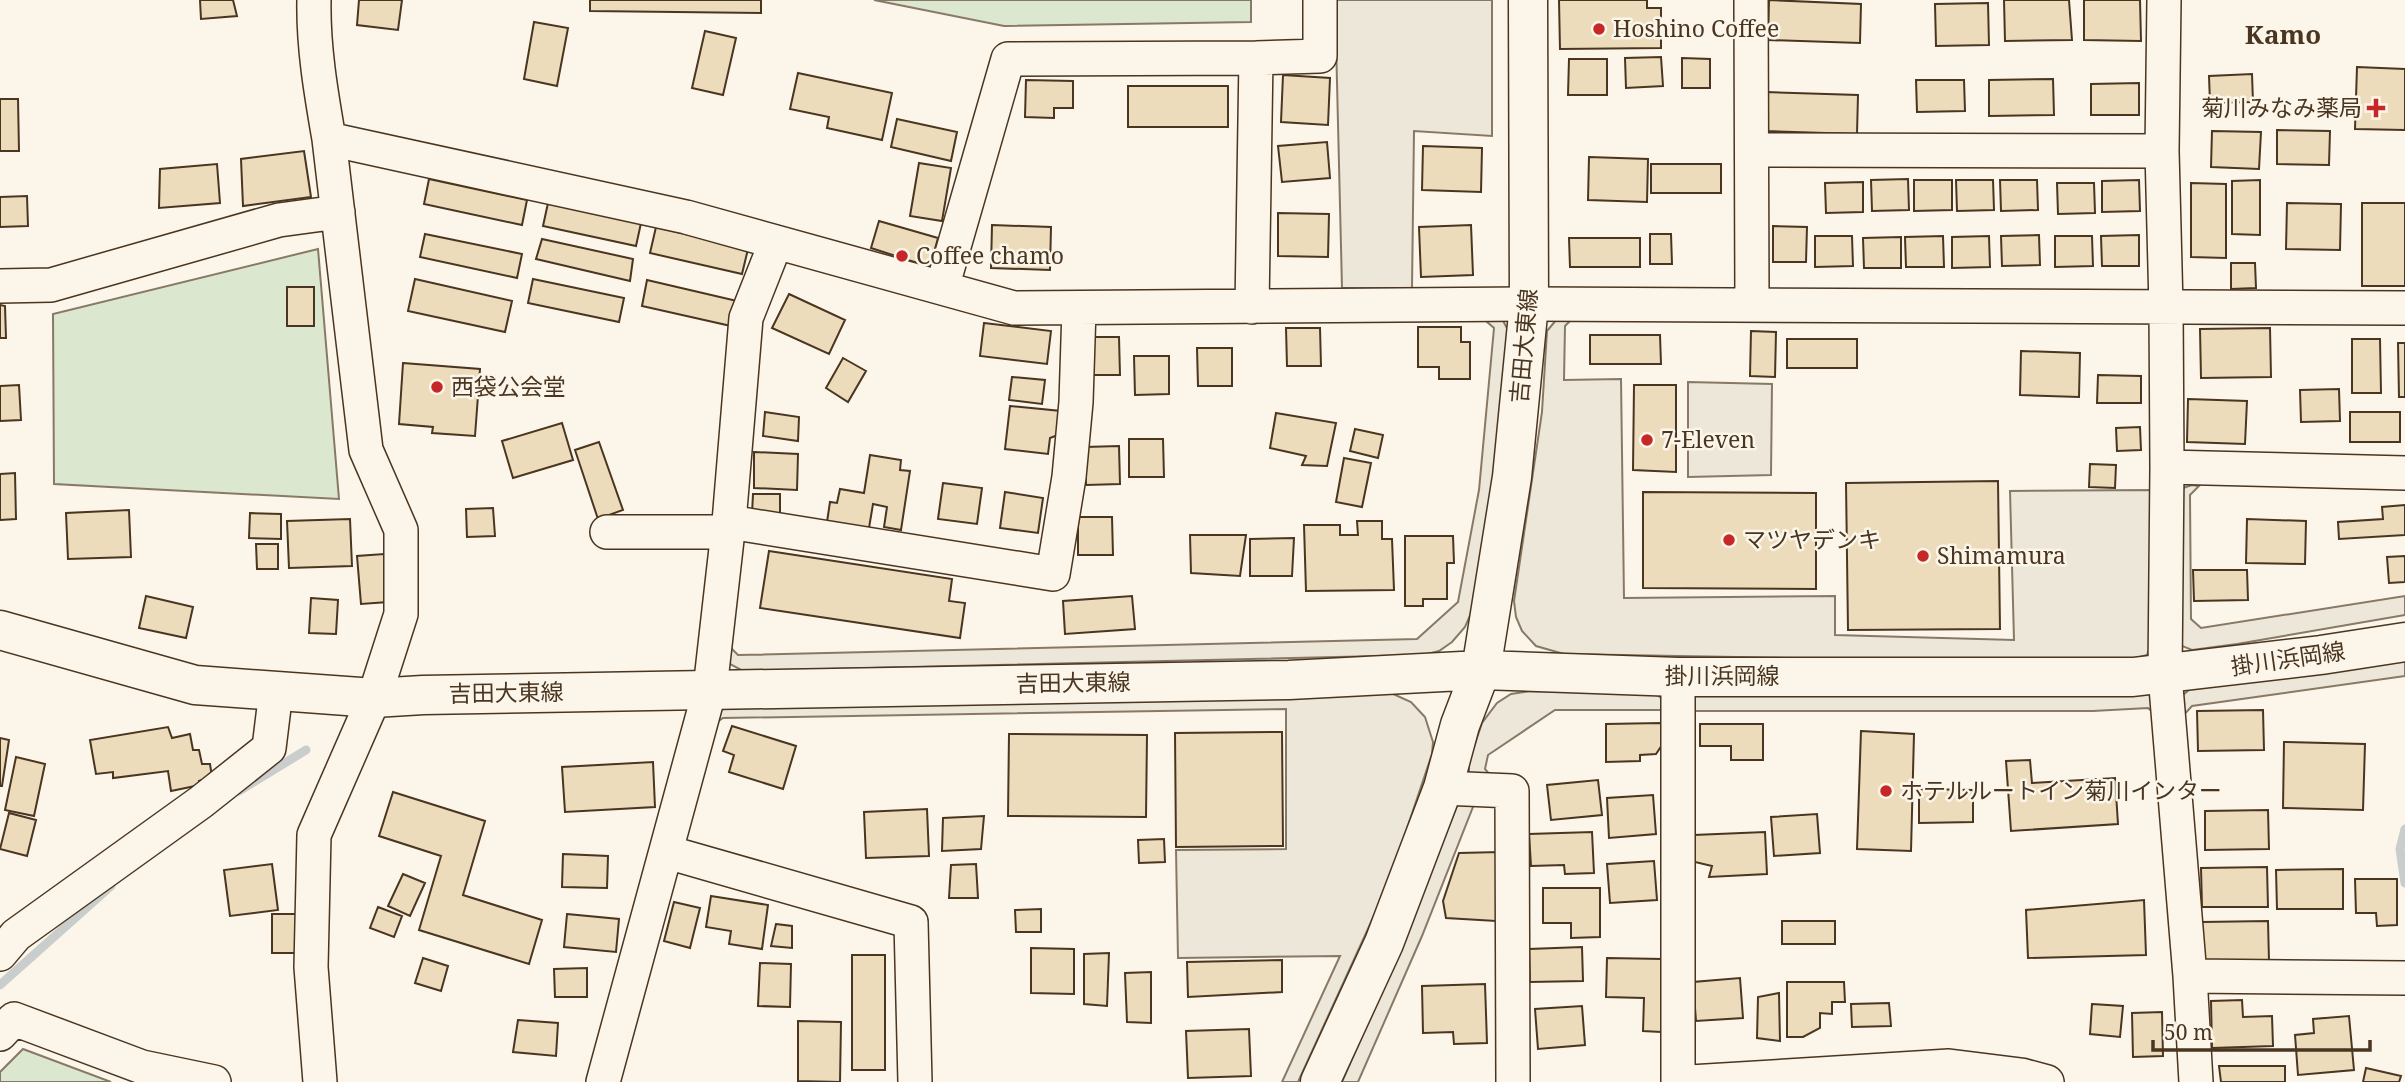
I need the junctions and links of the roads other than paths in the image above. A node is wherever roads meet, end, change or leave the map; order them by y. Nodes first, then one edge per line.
1 (314, 0) edge
2 (1320, 0) edge
3 (1528, 0) edge
4 (1751, 0) edge
5 (2164, 0) edge
6 (1256, 58) junction
7 (329, 139) junction
8 (1753, 149) junction
9 (2162, 150) junction
10 (338, 212) junction
11 (776, 242) junction
12 (0, 286) edge
13 (942, 288) junction
14 (1529, 304) junction
15 (1752, 305) junction
16 (1252, 307) junction
17 (2166, 307) junction
18 (2405, 308) edge
19 (1079, 309) junction
20 (2166, 467) junction
21 (2405, 473) edge
22 (728, 527) junction
23 (607, 532) dead end
24 (0, 631) edge
25 (2405, 642) edge
26 (1481, 670) junction
27 (2165, 675) junction
28 (1678, 677) junction
29 (710, 689) junction
30 (276, 691) junction
31 (374, 698) junction
32 (1443, 788) junction
33 (667, 852) junction
34 (0, 954) edge
35 (2190, 976) junction
36 (2405, 978) edge
37 (0, 1034) edge
38 (1821, 1078) edge
39 (214, 1082) edge
40 (320, 1082) edge
41 (603, 1082) edge
42 (915, 1082) edge
43 (1320, 1082) edge
44 (1513, 1082) edge
45 (1678, 1082) edge
46 (1690, 1082) edge
47 (2047, 1082) edge
48 (2196, 1082) edge

1 - 7 street
2 - 6 street
3 - 14 main road, 吉田大東線
4 - 8 street
5 - 9 street
6 - 13 street
6 - 16 street
7 - 10 street
7 - 11 street
8 - 9 street
8 - 15 street
9 - 17 street
10 - 12 street
10 - 31 street
11 - 13 street
11 - 22 street
13 - 19 street
14 - 15 street
14 - 16 street
14 - 26 main road, 吉田大東線
15 - 17 street
16 - 19 street
17 - 18 street
17 - 20 street
19 - 22 street
20 - 21 street
20 - 27 street
22 - 23 street
22 - 29 street
24 - 30 main road, 吉田大東線
25 - 27 main road, 掛川浜岡線
26 - 28 main road, 掛川浜岡線
26 - 29 main road, 吉田大東線
26 - 32 main road
27 - 28 main road, 掛川浜岡線
27 - 35 street
28 - 45 street
29 - 31 main road, 吉田大東線
29 - 33 street
30 - 31 main road, 吉田大東線
30 - 34 street
31 - 40 street
32 - 43 main road
32 - 44 street
33 - 41 street
33 - 42 street
35 - 36 street
35 - 48 street
37 - 39 street
38 - 46 street
38 - 47 street

